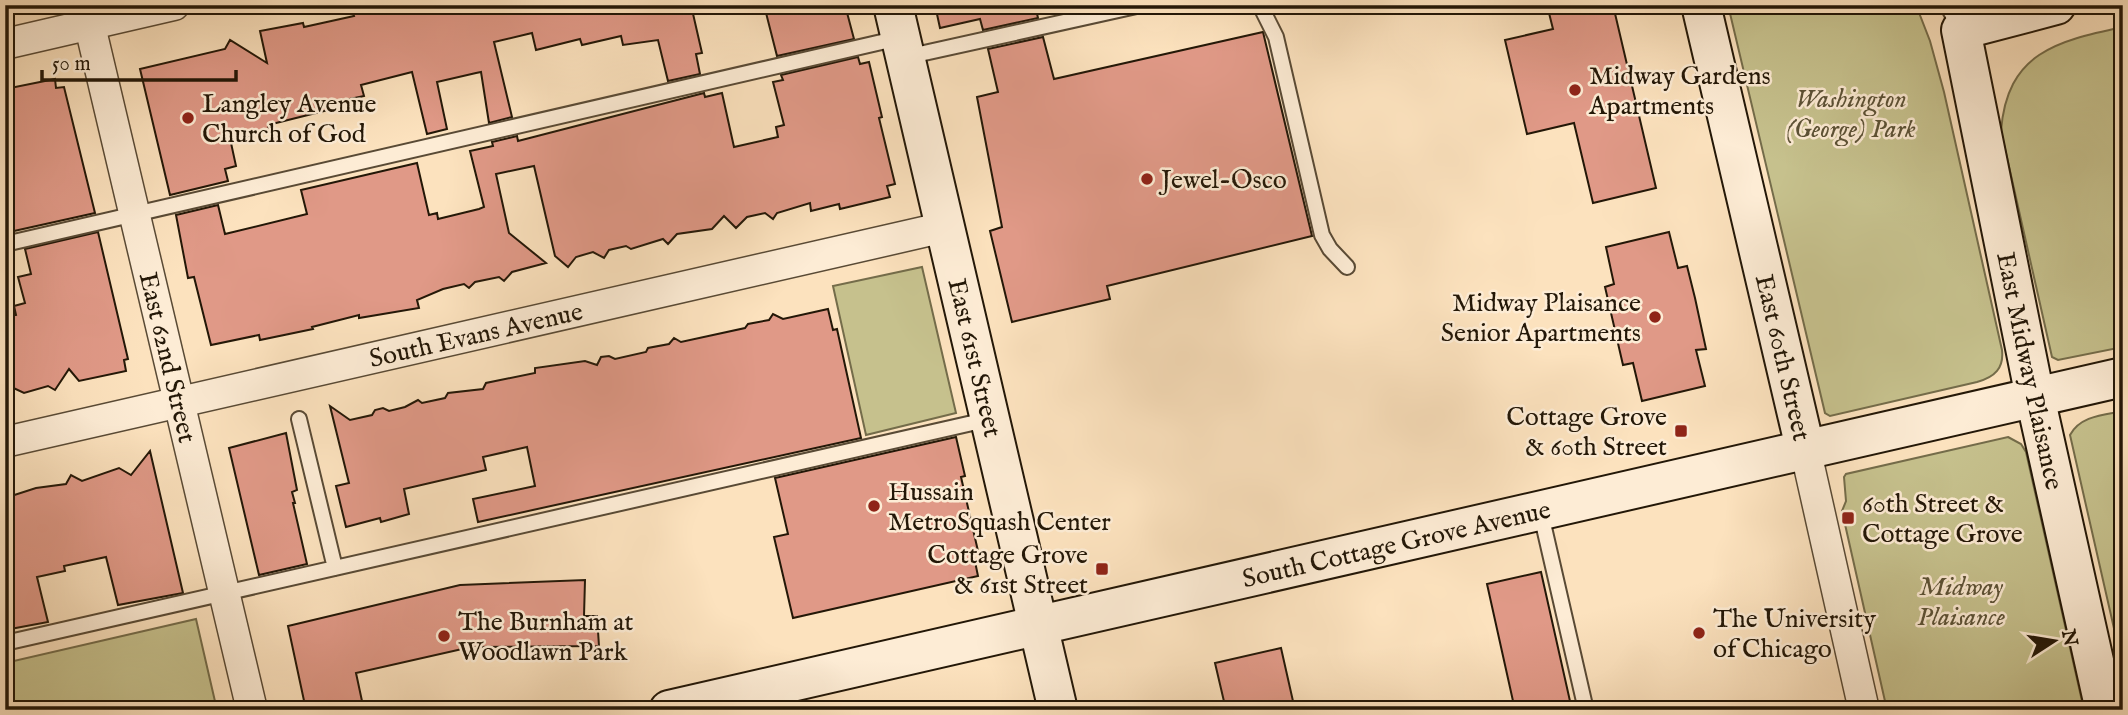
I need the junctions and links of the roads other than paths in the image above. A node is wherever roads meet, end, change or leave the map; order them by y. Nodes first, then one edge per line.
1 (174, 5) edge
2 (1141, 5) edge
3 (1260, 5) edge
4 (1700, 5) edge
5 (2056, 5) edge
6 (87, 15) edge
7 (1954, 17) edge
8 (899, 34) edge
9 (5, 44) edge
10 (135, 214) junction
11 (945, 227) junction
12 (5, 244) edge
13 (1347, 267) dead end
14 (2123, 377) edge
15 (2035, 397) junction
16 (179, 402) junction
17 (299, 419) dead end
18 (990, 419) junction
19 (5, 442) edge
20 (1805, 448) junction
21 (1540, 509) junction
22 (335, 568) junction
23 (224, 593) junction
24 (1039, 624) junction
25 (5, 643) edge
26 (252, 710) edge
27 (669, 710) edge
28 (1058, 710) edge
29 (1586, 710) edge
30 (1864, 710) edge
31 (2105, 710) edge

1 - 6 street
2 - 8 lane
3 - 13 lane
4 - 20 street, East 60th Street
5 - 7 street
6 - 9 street
6 - 10 street, East 62nd Street
7 - 15 street, East Midway Plaisance
8 - 10 lane
8 - 11 street, East 61st Street
10 - 12 lane
10 - 16 street, East 62nd Street
11 - 16 street, South Evans Avenue
11 - 18 street, East 61st Street
14 - 15 street, South Cottage Grove Avenue
15 - 20 street, South Cottage Grove Avenue
15 - 31 street, East Midway Plaisance
16 - 19 street, South Evans Avenue
16 - 23 street, East 62nd Street
17 - 22 lane
18 - 22 lane
18 - 24 street, East 61st Street
20 - 21 street, South Cottage Grove Avenue
20 - 30 street, East 60th Street
21 - 24 street, South Cottage Grove Avenue
21 - 29 lane
22 - 23 lane
23 - 25 lane
23 - 26 street, East 62nd Street
24 - 27 street, South Cottage Grove Avenue
24 - 28 street, East 61st Street

